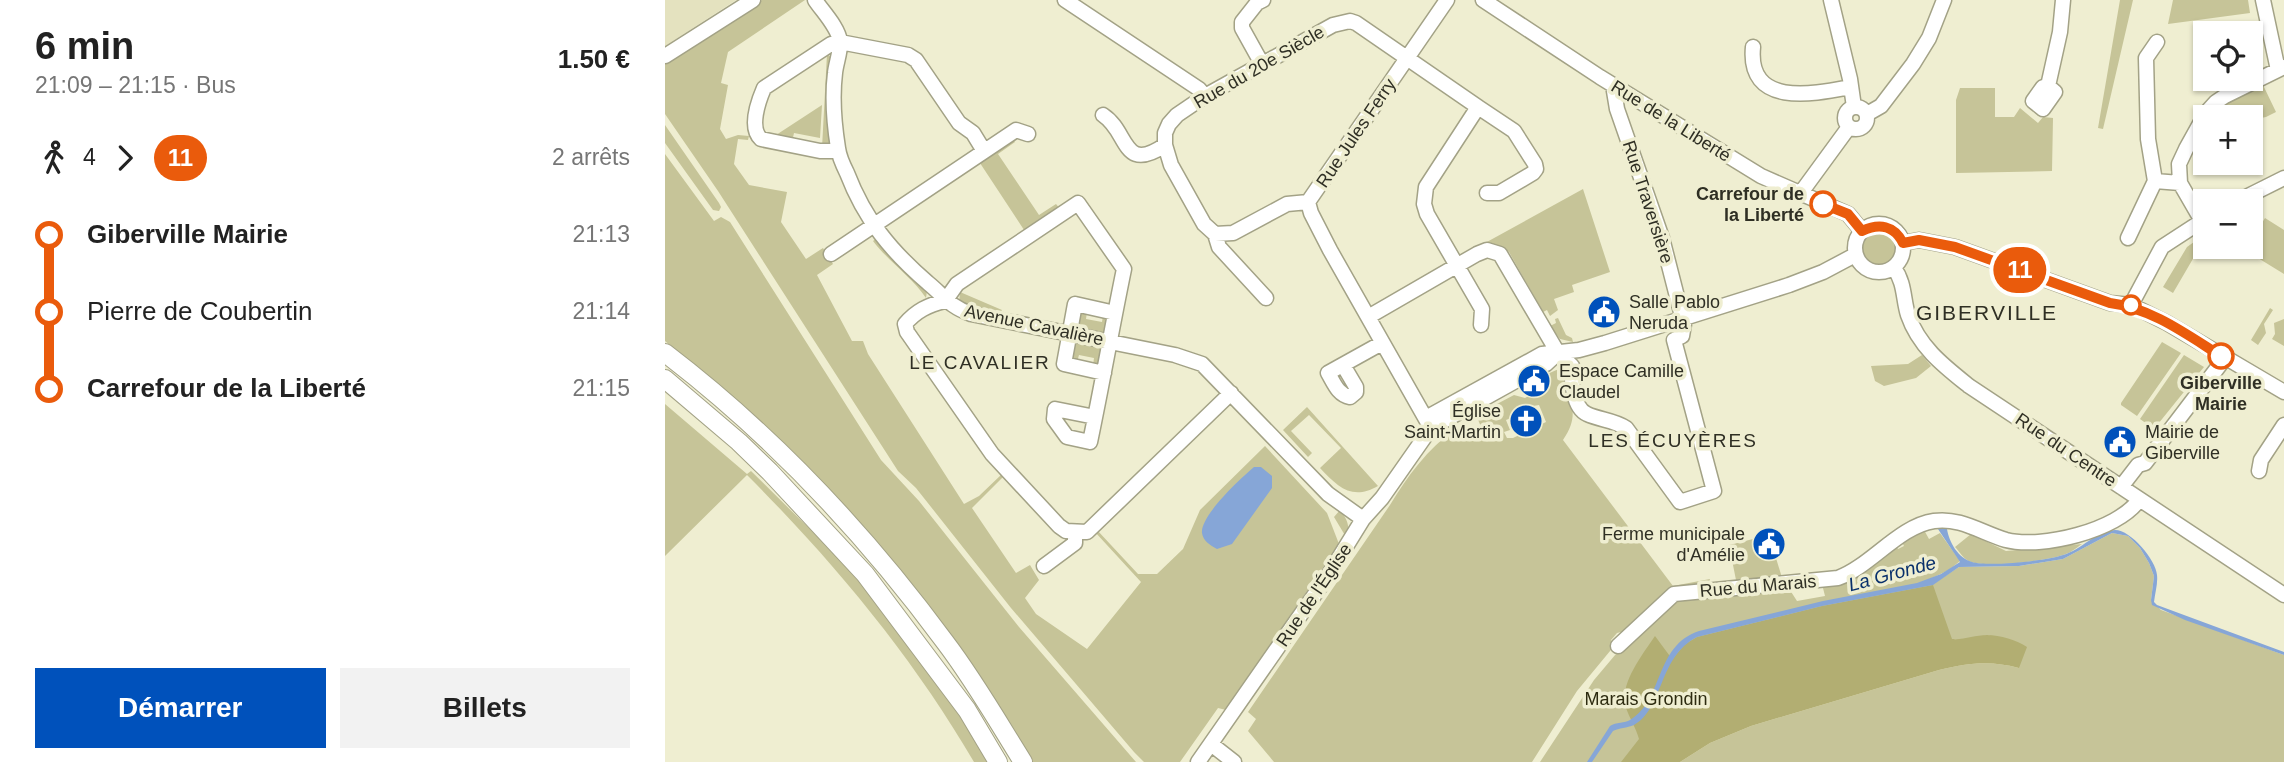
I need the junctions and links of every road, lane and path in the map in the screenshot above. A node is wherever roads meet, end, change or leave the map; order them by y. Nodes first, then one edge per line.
1 (753, 0) edge
2 (815, 0) edge
3 (1065, 0) edge
4 (1263, 0) edge
5 (1447, 0) edge
6 (1483, 0) edge
7 (1831, 0) edge
8 (1944, 0) edge
9 (2063, 0) edge
10 (2263, 0) edge
11 (840, 41) junction
12 (2157, 43) dead end
13 (1753, 47) dead end
14 (665, 57) edge
15 (1409, 58) junction
16 (1262, 64) junction
17 (2281, 69) edge
18 (1612, 85) junction
19 (2047, 86) dead end
20 (1851, 87) junction
21 (1206, 96) junction
22 (1478, 107) junction
23 (1860, 111) junction
24 (1103, 114) dead end
25 (1028, 134) dead end
26 (1165, 145) junction
27 (838, 151) junction
28 (984, 151) junction
29 (2284, 178) edge
30 (2155, 181) junction
31 (2179, 183) junction
32 (2262, 189) edge
33 (1487, 193) dead end
34 (1800, 194) junction
35 (1308, 202) junction
36 (2193, 205) edge
37 (874, 226) junction
38 (2193, 227) edge
39 (1862, 231) junction
40 (1215, 234) junction
41 (2128, 238) dead end
42 (1903, 243) junction
43 (831, 254) dead end
44 (1855, 255) junction
45 (1457, 265) junction
46 (1894, 268) junction
47 (1266, 298) dead end
48 (945, 301) junction
49 (2131, 305) junction
50 (1115, 313) junction
51 (1367, 317) junction
52 (1682, 319) junction
53 (1481, 324) dead end
54 (1069, 334) junction
55 (1110, 342) junction
56 (1382, 343) junction
57 (665, 353) edge
58 (1558, 353) junction
59 (2225, 358) junction
60 (1343, 365) dead end
61 (1104, 373) junction
62 (665, 379) edge
63 (2284, 392) edge
64 (1231, 393) junction
65 (1095, 416) dead end
66 (1429, 423) junction
67 (2284, 425) edge
68 (2259, 471) dead end
69 (2121, 487) junction
70 (2139, 500) junction
71 (1363, 519) junction
72 (1076, 533) junction
73 (1044, 566) dead end
74 (2284, 595) edge
75 (1618, 646) dead end
76 (1211, 744) junction
77 (998, 762) edge
78 (1023, 762) edge
79 (1198, 762) edge
80 (1234, 762) edge

1 - 14 street
2 - 11 street
3 - 21 street
4 - 16 street
5 - 15 street, Rue Jules Ferry
6 - 18 street, Rue de la Liberté
7 - 20 street
8 - 23 street
9 - 19 street
10 - 17 street
11 - 27 street, Avenue Cavalière
11 - 27 street
11 - 28 street
12 - 30 street
13 - 20 street
15 - 16 street, Rue du 20e Siècle
15 - 22 street
15 - 35 street, Rue Jules Ferry
16 - 21 street, Rue du 20e Siècle
17 - 31 street
18 - 34 street, Rue de la Liberté
18 - 52 street, Rue Traversière
20 - 23 street
21 - 26 street, Rue du 20e Siècle
22 - 33 street
22 - 45 street
23 - 34 street
24 - 26 street
25 - 28 street
26 - 40 street
27 - 37 street, Avenue Cavalière
28 - 37 street
29 - 32 street
30 - 31 street
30 - 41 street
31 - 36 street
34 - 39 street, Rue de la Liberté
35 - 40 street
35 - 51 street, Rue Jules Ferry
37 - 43 street
37 - 48 street, Avenue Cavalière
38 - 49 street
39 - 42 street
39 - 44 street
40 - 47 street
42 - 46 street
42 - 49 street
44 - 46 street
44 - 52 street, Rue de l'Église
45 - 51 street
45 - 53 street
45 - 58 street
46 - 69 street, Rue du Centre
48 - 50 street
48 - 54 street, Avenue Cavalière
48 - 72 street
49 - 59 street
50 - 54 street
50 - 55 street
51 - 56 street, Rue Jules Ferry
52 - 58 street, Rue de l'Église
52 - 58 street
54 - 55 street, Avenue Cavalière
54 - 61 street
55 - 61 street
55 - 64 street, Avenue Cavalière
56 - 60 street
56 - 66 street, Rue Jules Ferry
57 - 78 main road
58 - 66 street, Rue de l'Église
59 - 63 street
59 - 69 street
61 - 65 street
62 - 77 main road
64 - 71 street, Avenue Cavalière
64 - 72 street
66 - 71 street, Rue de l'Église
67 - 68 street
69 - 70 street, Rue du Centre
70 - 74 street, Rue du Centre
70 - 75 street, Rue du Marais
71 - 76 street, Rue de l'Église
72 - 73 street
76 - 79 street, Rue de l'Église
76 - 80 street

